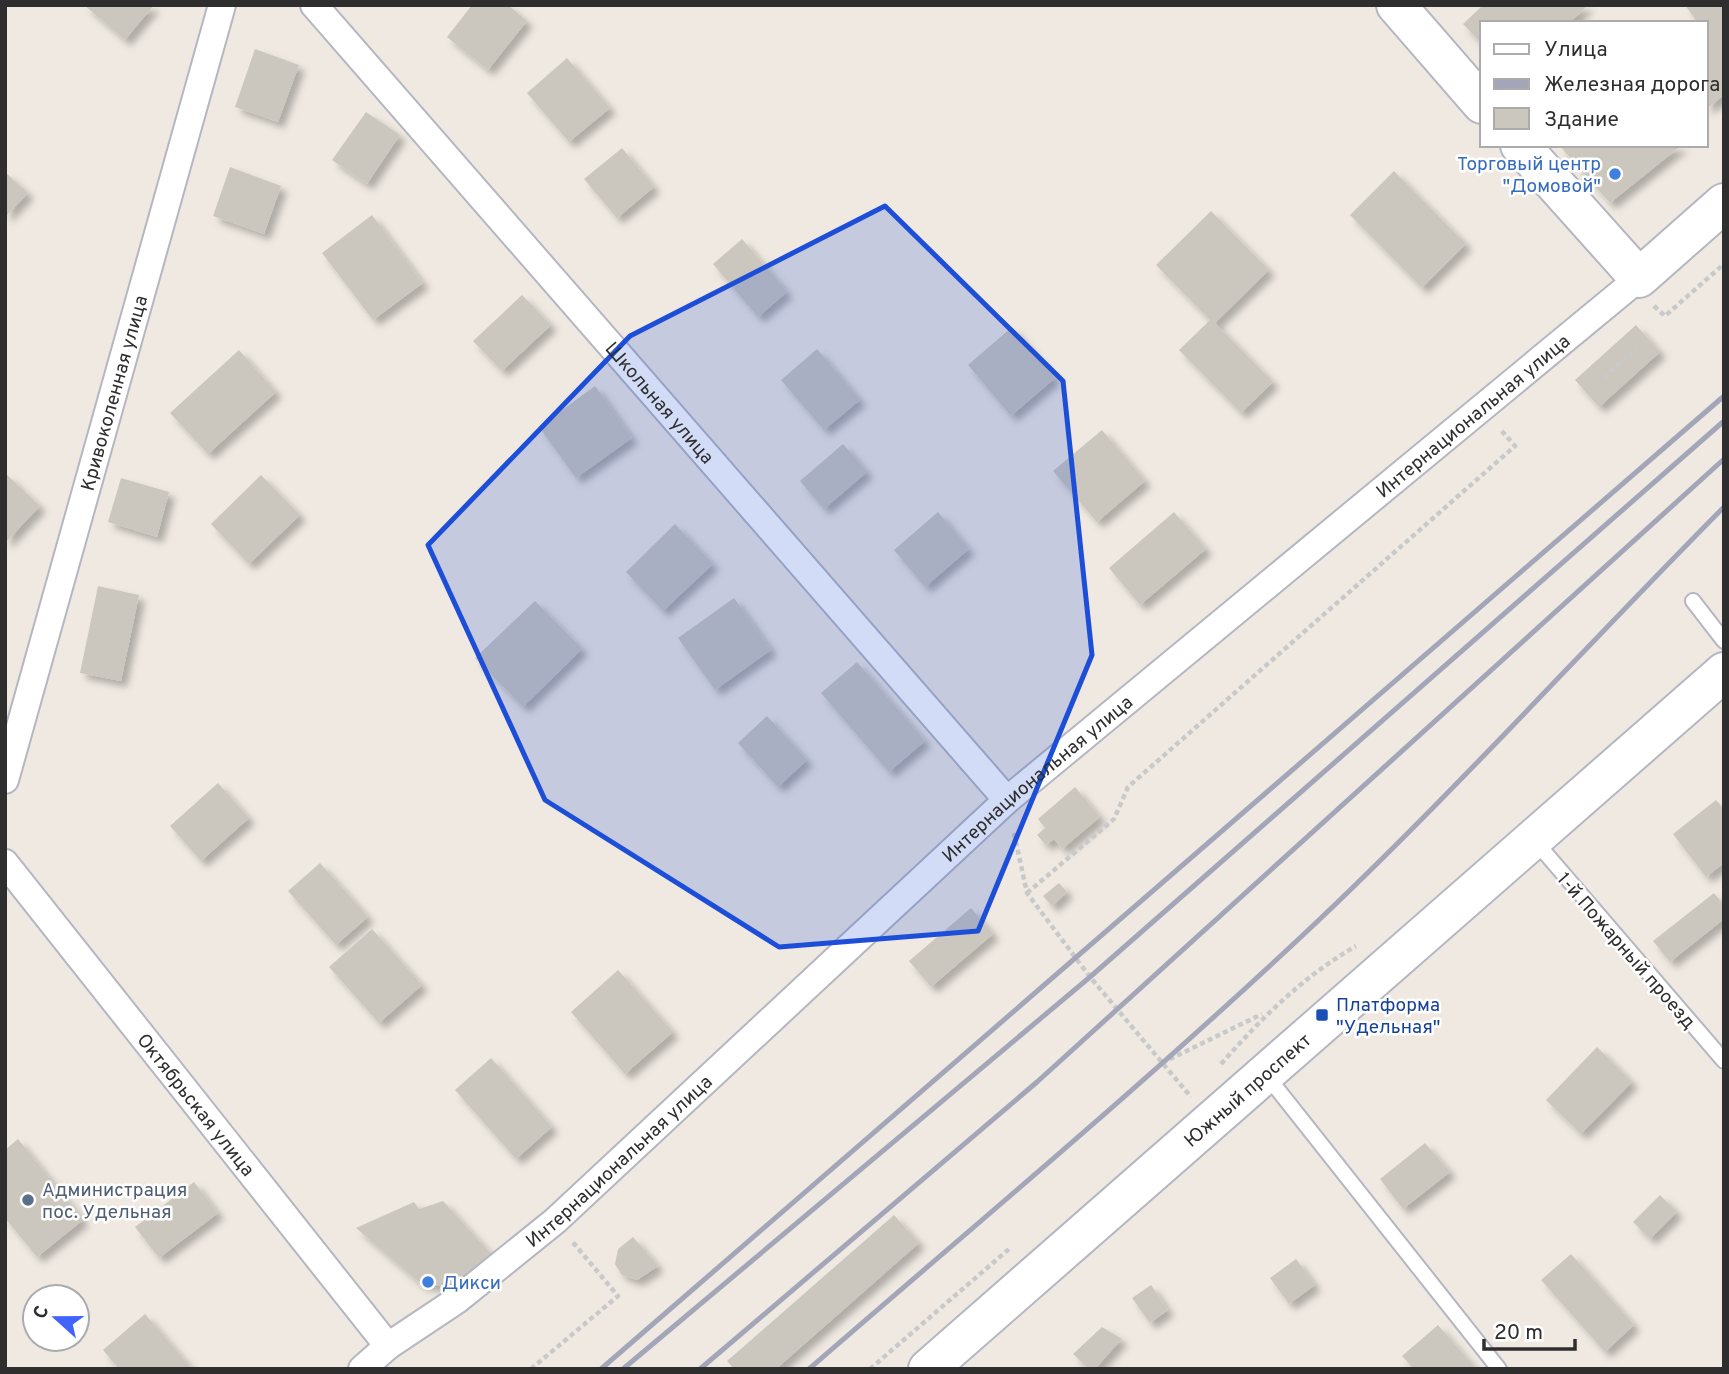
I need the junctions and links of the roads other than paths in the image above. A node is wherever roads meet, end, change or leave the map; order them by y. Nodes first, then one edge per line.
1 (222, 5) edge
2 (314, 5) edge
3 (1396, 5) edge
4 (1480, 102) edge
5 (1522, 147) edge
6 (1724, 203) edge
7 (1643, 289) junction
8 (1693, 601) dead end
9 (1724, 641) edge
10 (1724, 672) edge
11 (5, 780) edge
12 (1007, 800) junction
13 (1532, 837) junction
14 (5, 863) edge
15 (1724, 1061) edge
16 (1264, 1072) junction
17 (388, 1346) junction
18 (935, 1367) edge
19 (362, 1369) edge
20 (1499, 1369) edge

1 - 11 street, Кривоколенная улица
2 - 12 street, Школьная улица
3 - 4 main road
5 - 7 main road
6 - 7 main road, Интернациональная улица
7 - 12 street, Интернациональная улица
8 - 9 lane
10 - 13 main road, Южный проспект
12 - 17 street, Интернациональная улица
13 - 15 lane, 1-й Пожарный проезд
13 - 16 main road, Южный проспект
14 - 17 street, Октябрьская улица
16 - 18 main road, Южный проспект
16 - 20 lane
17 - 19 street, Интернациональная улица

